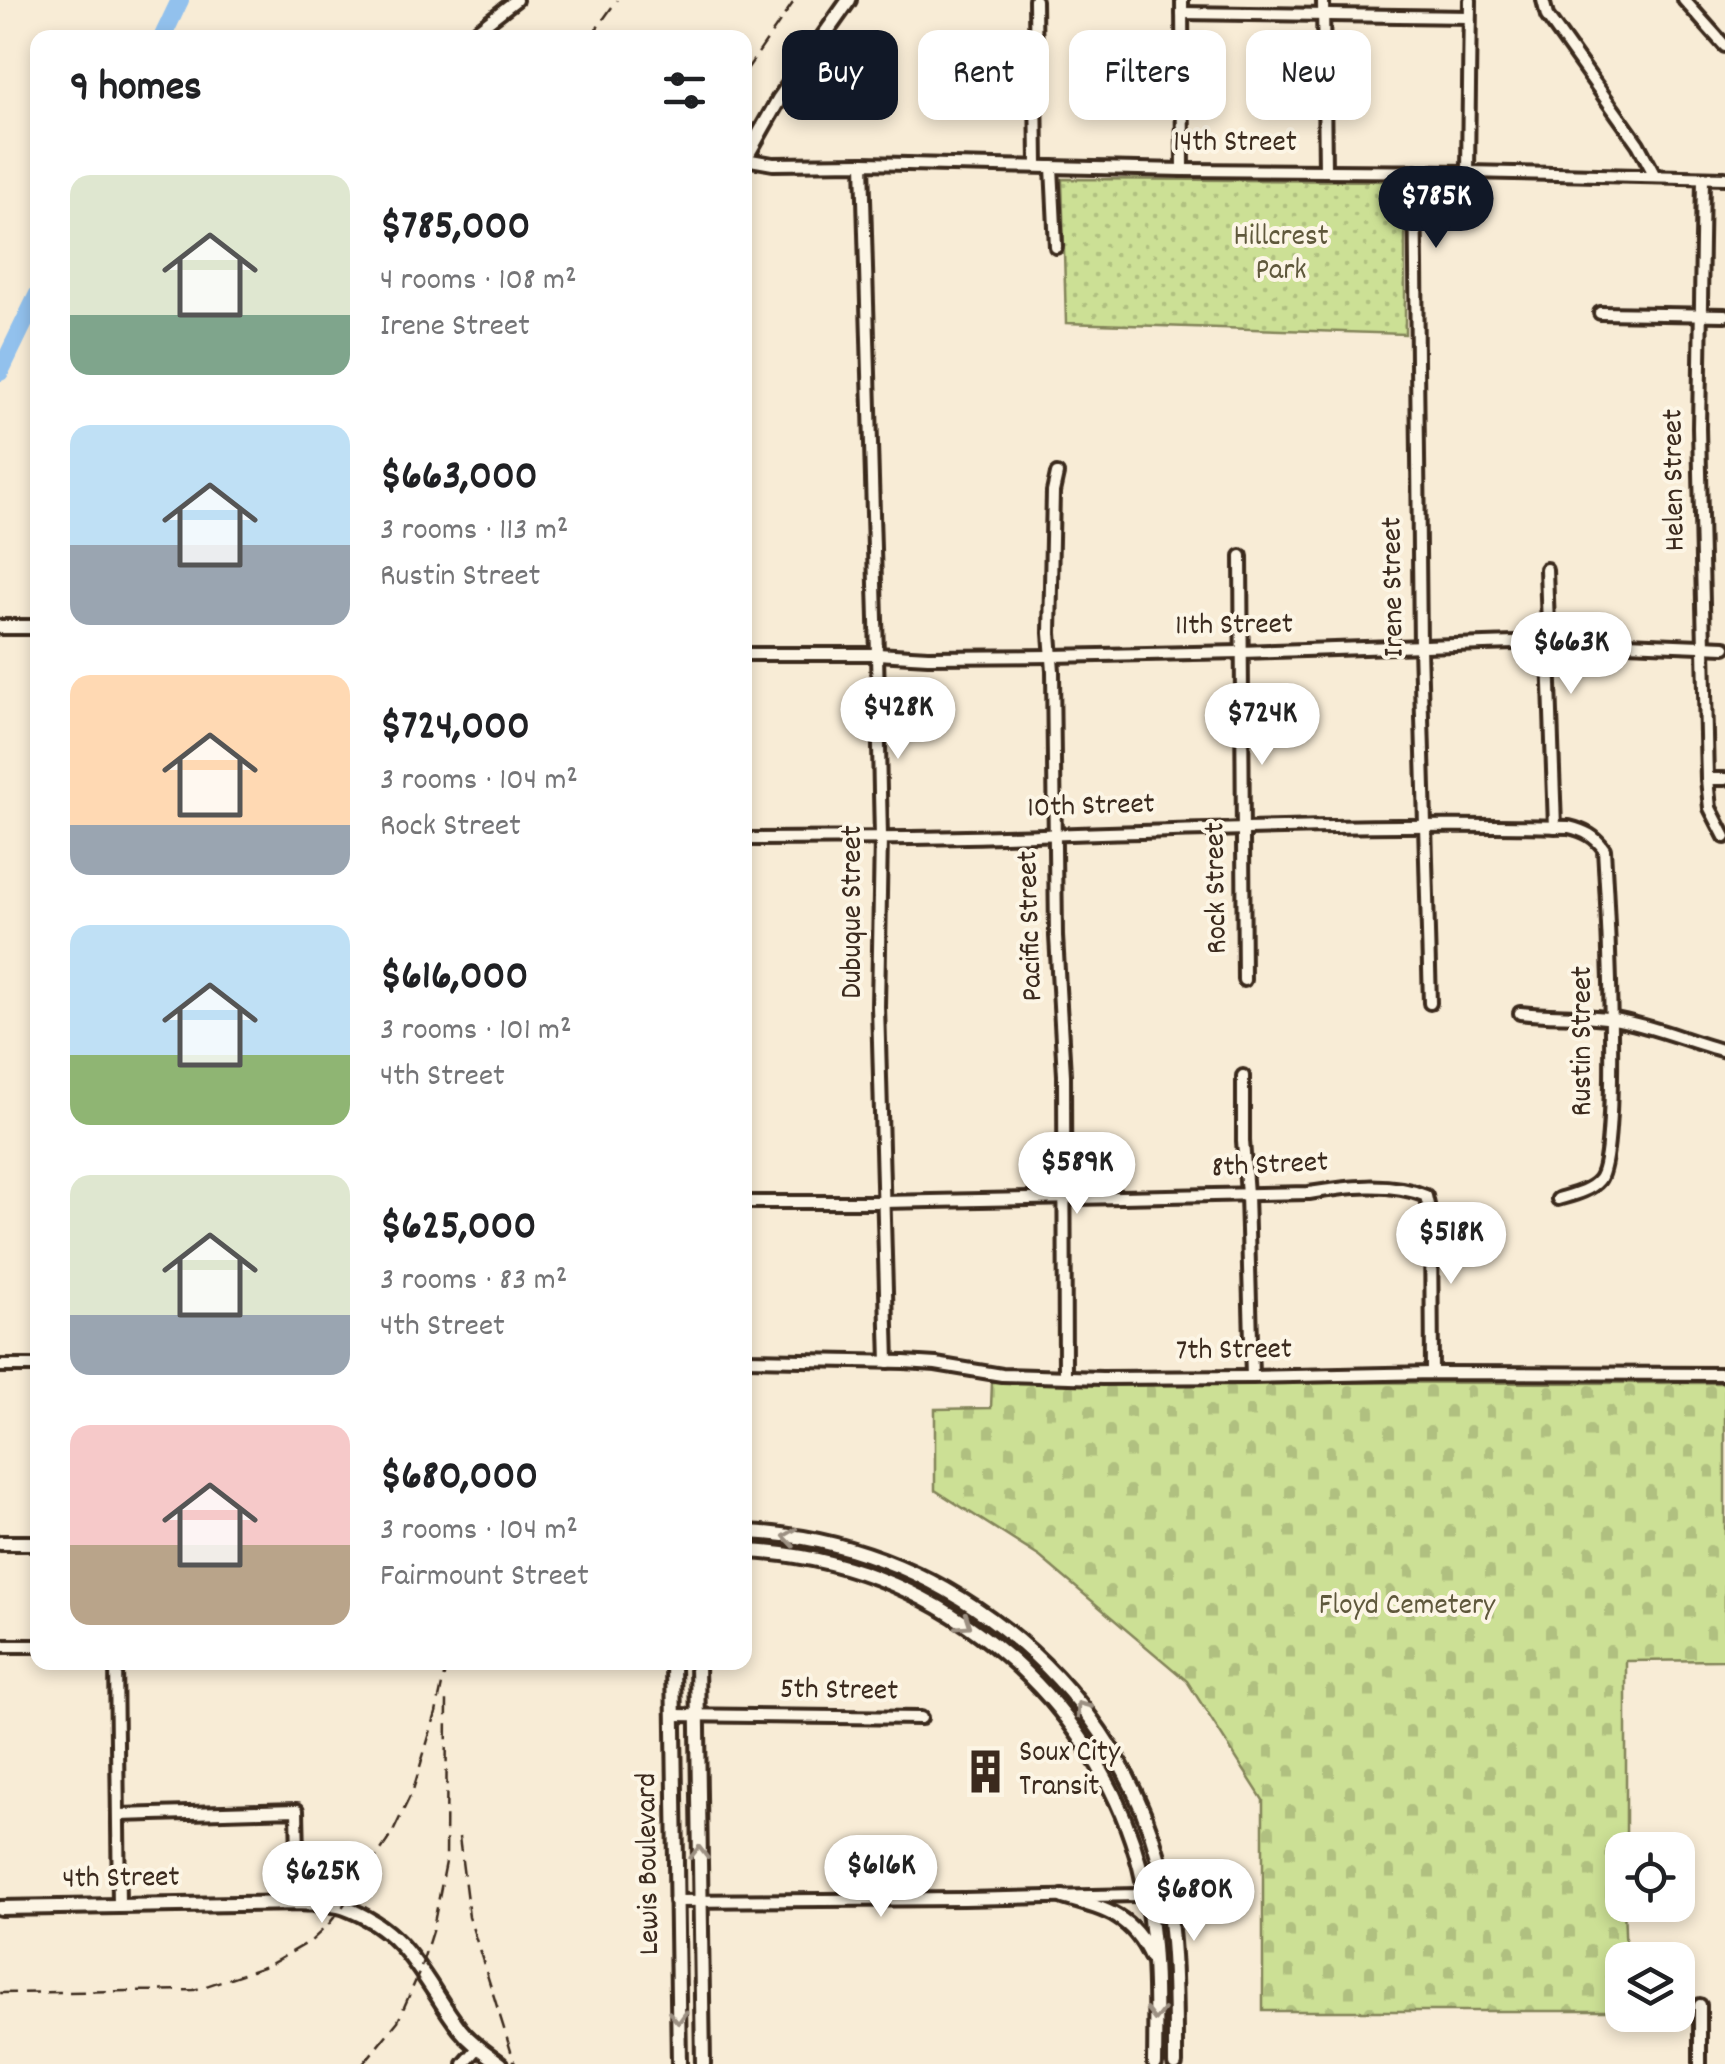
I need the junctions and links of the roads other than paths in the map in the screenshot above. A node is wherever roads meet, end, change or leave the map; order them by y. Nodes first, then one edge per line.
1 (516, 0) edge
2 (850, 0) edge
3 (1035, 0) edge
4 (1182, 0) edge
5 (1323, 0) edge
6 (1470, 0) edge
7 (1542, 0) edge
8 (1684, 0) edge
9 (1182, 13) junction
10 (1322, 16) junction
11 (1470, 17) junction
12 (477, 30) edge
13 (1725, 46) edge
14 (752, 147) edge
15 (752, 160) edge
16 (863, 163) junction
17 (1037, 165) junction
18 (1052, 166) junction
19 (1183, 170) junction
20 (1325, 170) junction
21 (1415, 171) junction
22 (1468, 172) junction
23 (1654, 176) junction
24 (1703, 178) junction
25 (1725, 178) edge
26 (1056, 247) dead end
27 (1600, 313) dead end
28 (1701, 315) junction
29 (1725, 315) edge
30 (1057, 474) dead end
31 (1241, 556) dead end
32 (1546, 569) dead end
33 (30, 626) edge
34 (0, 627) edge
35 (1549, 643) junction
36 (1420, 646) junction
37 (1703, 646) junction
38 (1725, 647) edge
39 (1242, 652) junction
40 (752, 654) edge
41 (877, 654) junction
42 (1052, 656) junction
43 (1706, 779) junction
44 (1725, 780) edge
45 (1427, 826) junction
46 (1555, 827) junction
47 (1242, 828) junction
48 (1054, 834) junction
49 (880, 837) junction
50 (1725, 838) edge
51 (752, 839) edge
52 (1605, 854) joint
53 (1244, 980) dead end
54 (1430, 1003) dead end
55 (1520, 1013) dead end
56 (1610, 1018) junction
57 (1725, 1051) edge
58 (1243, 1076) dead end
59 (1247, 1194) junction
60 (1064, 1197) junction
61 (1558, 1199) dead end
62 (752, 1202) edge
63 (882, 1202) junction
64 (752, 1359) edge
65 (888, 1362) junction
66 (0, 1366) edge
67 (30, 1366) edge
68 (1432, 1373) junction
69 (1725, 1374) edge
70 (1065, 1376) junction
71 (1252, 1377) junction
72 (752, 1533) edge
73 (30, 1543) edge
74 (0, 1544) edge
75 (752, 1552) edge
76 (0, 1646) edge
77 (30, 1646) edge
78 (116, 1670) edge
79 (673, 1670) edge
80 (697, 1670) edge
81 (673, 1716) junction
82 (698, 1716) junction
83 (921, 1718) dead end
84 (119, 1815) junction
85 (1166, 1890) junction
86 (1147, 1894) junction
87 (1063, 1897) junction
88 (699, 1900) junction
89 (675, 1901) junction
90 (299, 1903) junction
91 (119, 1905) junction
92 (0, 1908) edge
93 (1154, 1964) junction
94 (1700, 2005) dead end
95 (478, 2048) junction
96 (464, 2064) edge
97 (501, 2064) edge
98 (679, 2064) edge
99 (702, 2064) edge
100 (1156, 2064) edge
101 (1175, 2064) edge
102 (1700, 2064) edge

1 - 12 street
2 - 14 main road
3 - 17 street
4 - 9 street
5 - 10 street
6 - 11 street
7 - 23 street
8 - 13 street
9 - 10 street
9 - 19 street
10 - 11 street
10 - 20 street
11 - 22 street
15 - 16 street, 14th Street
16 - 17 street, 14th Street
16 - 41 street, Dubuque Street
17 - 18 street, 14th Street
18 - 19 street, 14th Street
18 - 26 street
19 - 20 street, 14th Street
20 - 21 street, 14th Street
21 - 22 street, 14th Street
21 - 36 street, Irene Street
22 - 23 street, 14th Street
23 - 24 street, 14th Street
24 - 25 street, 14th Street
24 - 28 street, Helen Street
27 - 28 street
28 - 29 street
28 - 37 street, Helen Street
30 - 42 street, Pacific Street
31 - 39 street, Rock Street
32 - 35 street
33 - 34 main road
35 - 36 street, 11th Street
35 - 37 street, 11th Street
35 - 46 street
36 - 39 street, 11th Street
36 - 45 street, Irene Street
37 - 38 street, 11th Street
37 - 43 street, Helen Street
39 - 42 street, 11th Street
39 - 47 street, Rock Street
40 - 41 street, 11th Street
41 - 42 street, 11th Street
41 - 49 street, Dubuque Street
42 - 48 street, Pacific Street
43 - 44 street
43 - 50 street, Helen Street
45 - 46 street, 10th Street
45 - 47 street, 10th Street
45 - 54 street, Irene Street
46 - 52 street, 10th Street
47 - 48 street, 10th Street
47 - 53 street, Rock Street
48 - 49 street, 10th Street
48 - 60 street, Pacific Street
49 - 51 street, 10th Street
49 - 63 street, Dubuque Street
52 - 56 street, Rustin Street
55 - 56 street
56 - 57 street
56 - 61 street, Rustin Street
58 - 59 street
59 - 60 street, 8th Street
59 - 68 street, 8th Street
59 - 71 street
60 - 63 street, 8th Street
60 - 70 street, Pacific Street
62 - 63 street, 8th Street
63 - 65 street, Dubuque Street
64 - 65 street, 7th Street
65 - 70 street, 7th Street
66 - 67 street
68 - 69 street, 7th Street
68 - 71 street, 7th Street
70 - 71 street, 7th Street
85 -> 72 main road
73 - 74 main road
75 -> 86 main road
76 - 77 street
78 - 84 street
79 - 81 main road, Lewis Boulevard
80 - 82 main road, Lewis Boulevard
81 - 82 street, 5th Street
81 - 89 main road, Lewis Boulevard
82 - 83 street, 5th Street
88 -> 82 main road, Lewis Boulevard
84 - 90 street
84 - 91 street
85 - 86 street
85 - 101 main road
86 - 87 street
86 - 93 main road
87 - 88 street
87 - 93 main road
88 - 89 street
88 - 99 main road, Lewis Boulevard
89 -> 98 main road, Lewis Boulevard
90 - 91 main road, 4th Street
90 - 95 main road, 4th Street
91 - 92 main road, 4th Street
93 -> 100 main road
94 - 102 street
95 - 96 street
95 - 97 main road, 4th Street

